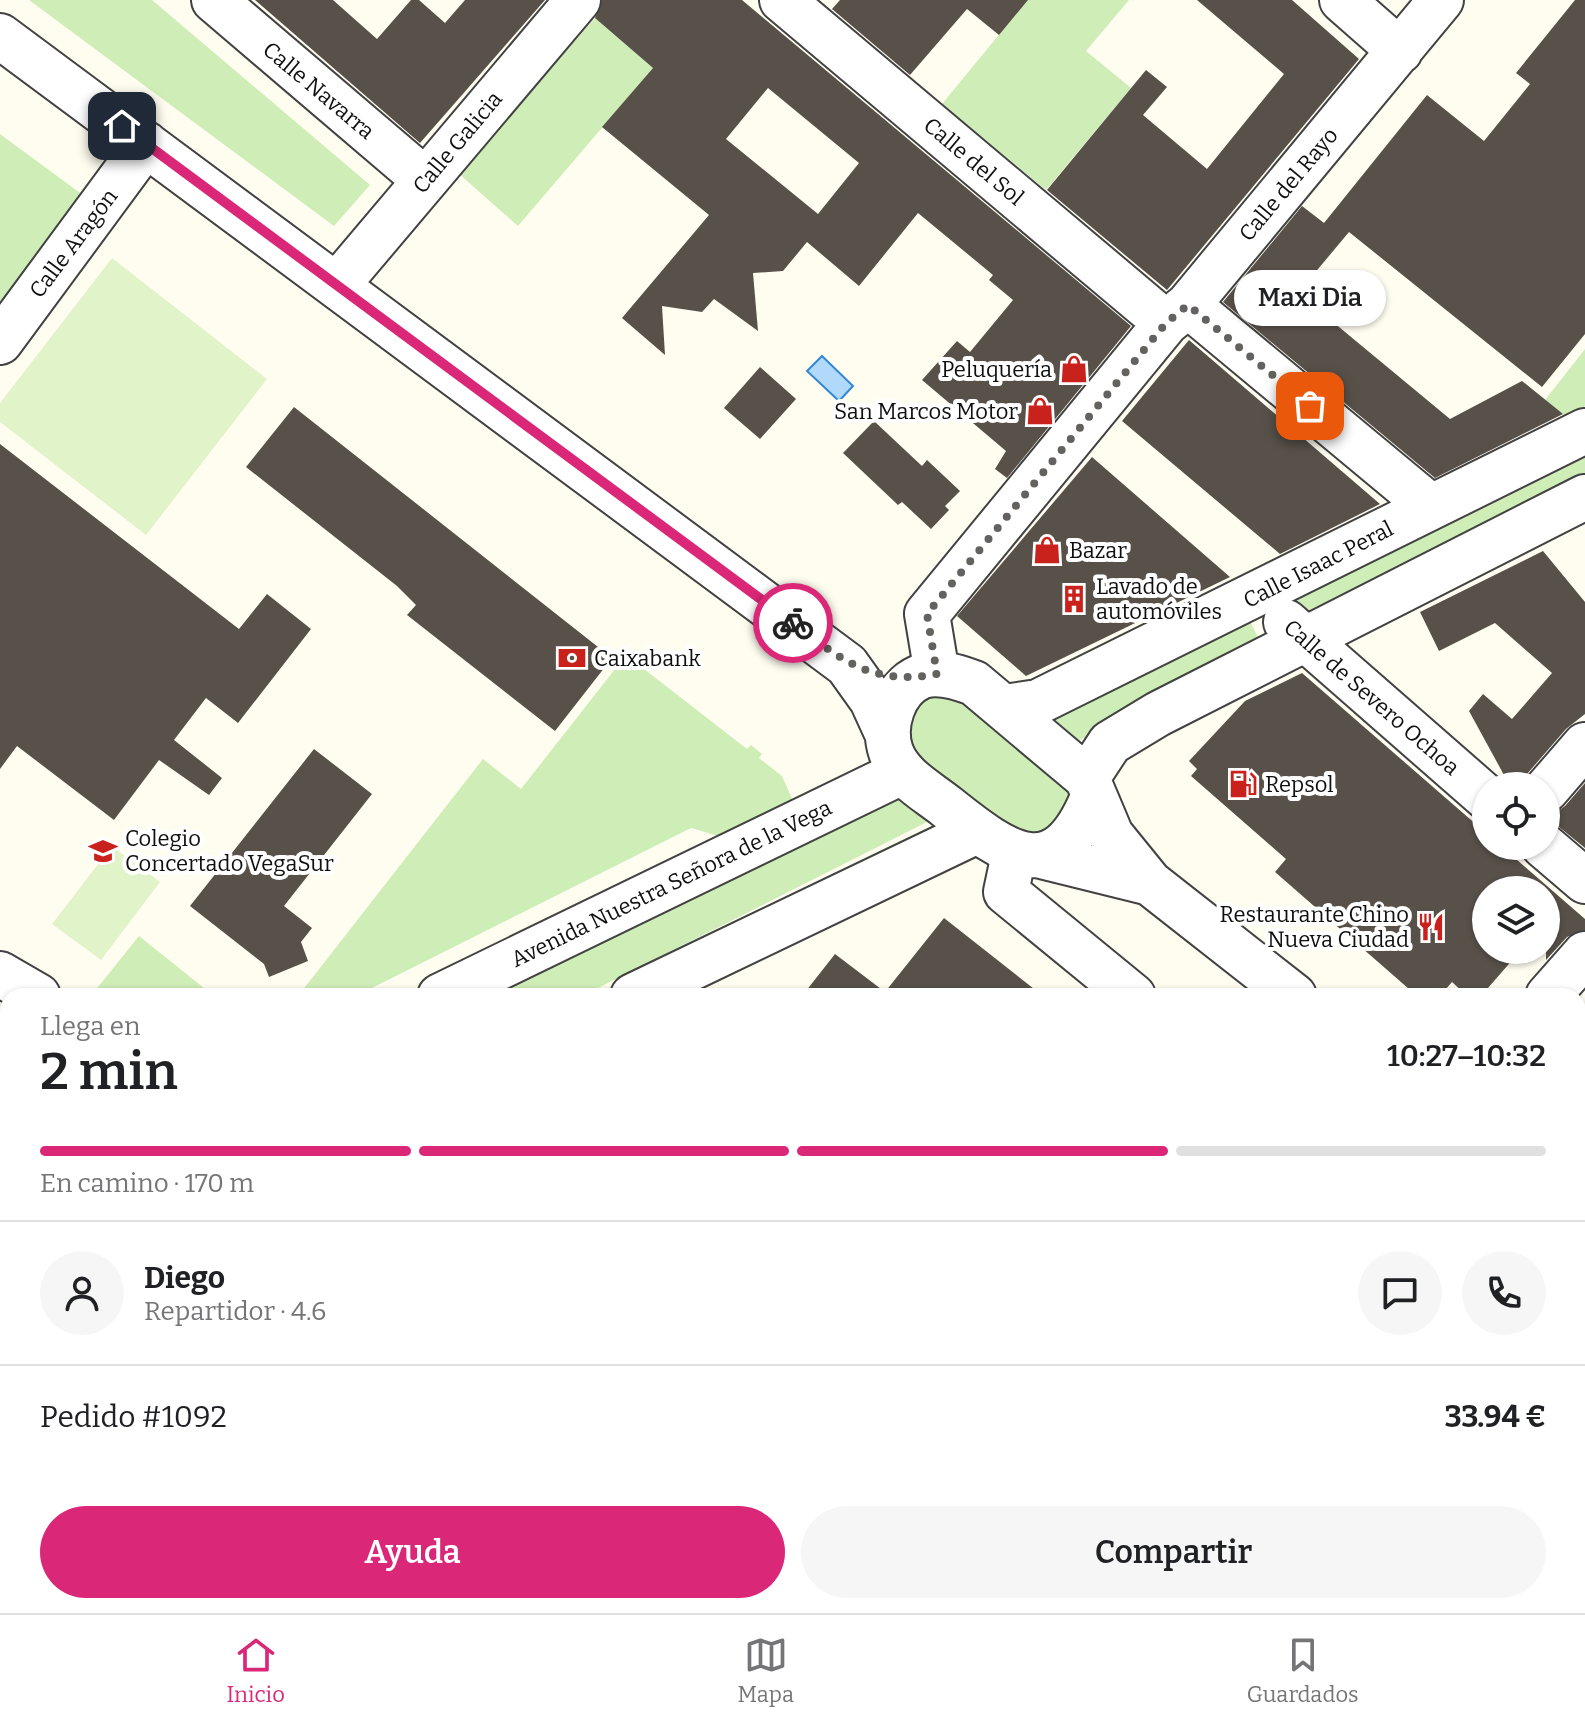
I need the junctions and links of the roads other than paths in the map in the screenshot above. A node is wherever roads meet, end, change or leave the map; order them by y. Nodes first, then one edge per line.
1 (578, 0) edge
2 (782, 0) edge
3 (1342, 0) edge
4 (1441, 0) edge
5 (235, 7) edge
6 (0, 36) edge
7 (1400, 51) junction
8 (146, 144) junction
9 (425, 180) junction
10 (337, 285) junction
11 (1177, 314) junction
12 (0, 342) edge
13 (1585, 431) edge
14 (1585, 497) edge
15 (1431, 507) junction
16 (1260, 595) junction
17 (1303, 641) junction
18 (847, 665) junction
19 (928, 676) junction
20 (1005, 707) junction
21 (1585, 745) edge
22 (895, 753) junction
23 (1560, 774) edge
24 (1472, 785) edge
25 (1090, 787) junction
26 (977, 831) junction
27 (1028, 855) junction
28 (1560, 860) edge
29 (1585, 881) edge
30 (1150, 883) junction
31 (1585, 954) edge
32 (0, 974) edge
33 (24, 988) edge
34 (455, 988) edge
35 (650, 988) edge
36 (1123, 988) edge
37 (1281, 988) edge
38 (1555, 988) edge

1 - 9 street, Calle Galicia
2 - 11 street, Calle del Sol
3 - 7 street
4 - 7 street, Calle del Rayo
5 - 9 street, Calle Navarra
6 - 8 street
7 - 11 street, Calle del Rayo
8 - 10 street
8 - 12 street, Calle Aragón
9 - 10 street, Calle Galicia
10 - 18 street
11 - 15 street, Calle del Sol
11 - 19 street, Calle del Rayo
13 - 15 street, Calle Isaac Peral
14 - 17 street
15 - 16 street, Calle Isaac Peral
16 - 17 street, Calle de Severo Ochoa
16 - 20 street, Calle Isaac Peral
17 - 24 street, Calle de Severo Ochoa
17 - 25 street
18 - 19 street
18 - 22 street
19 - 20 street
19 - 22 street
20 - 25 street
21 - 23 street
22 - 26 street
22 - 34 street, Avenida Nuestra Señora de la Vega
25 - 27 street
25 - 30 street
26 - 27 street
26 - 35 street
27 - 30 street
27 - 36 street
28 - 29 street
30 - 37 street
31 - 38 street
32 - 33 street

